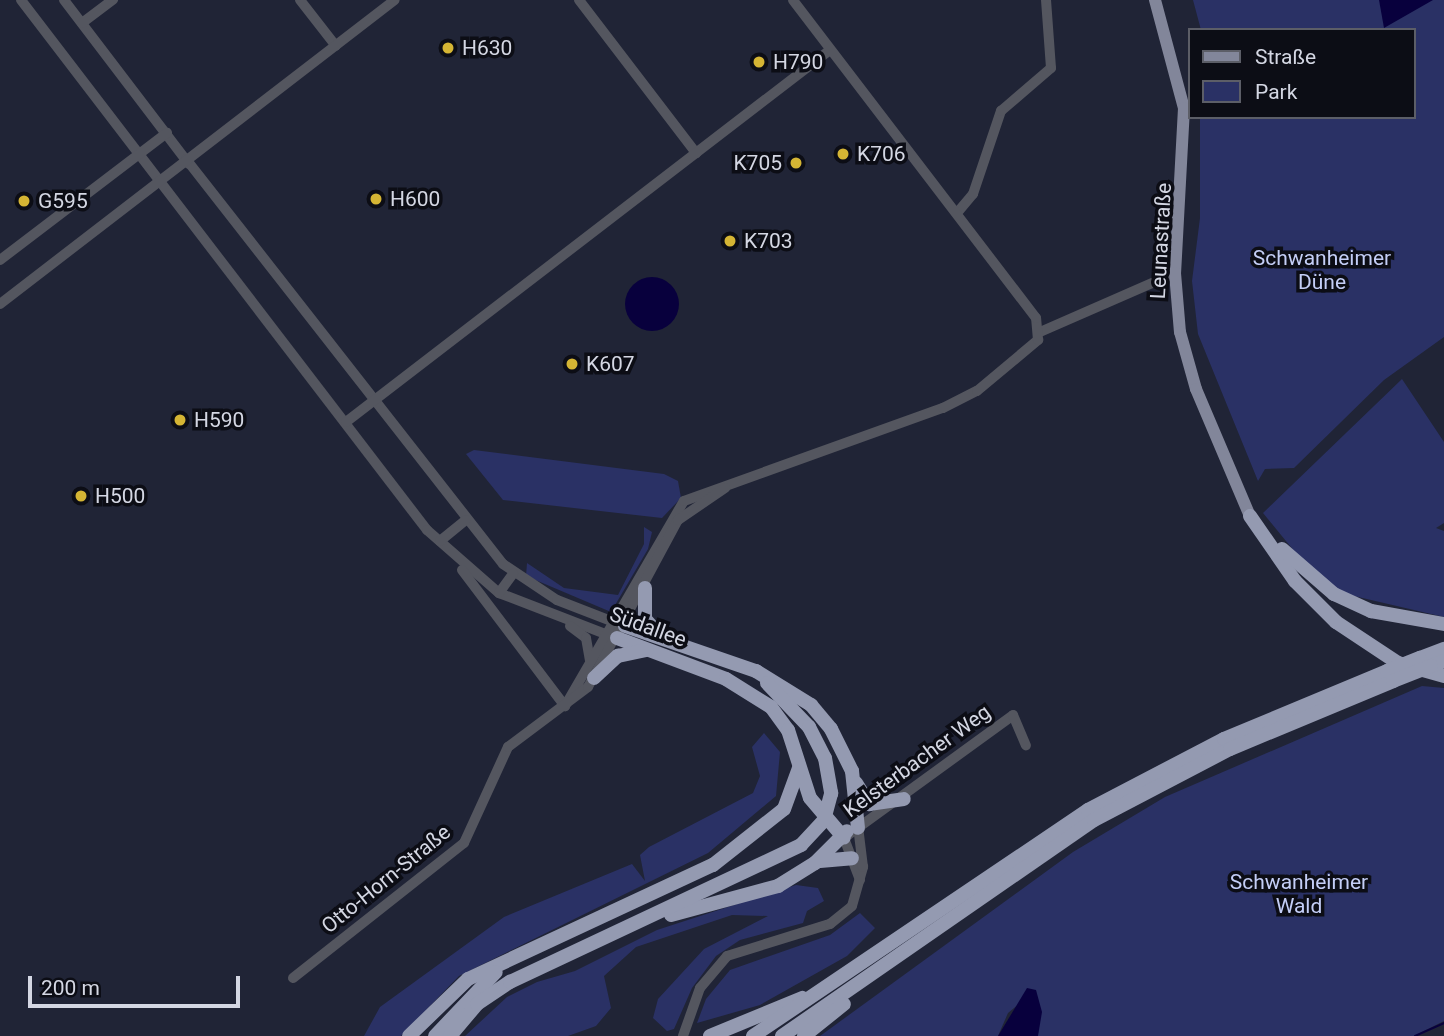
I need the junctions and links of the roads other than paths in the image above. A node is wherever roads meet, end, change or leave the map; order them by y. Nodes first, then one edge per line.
1 (21, 0) edge
2 (64, 0) edge
3 (113, 0) edge
4 (300, 0) edge
5 (395, 0) edge
6 (579, 0) edge
7 (793, 0) edge
8 (1046, 0) edge
9 (1155, 0) edge
10 (82, 23) junction
11 (336, 46) junction
12 (830, 50) junction
13 (167, 133) junction
14 (140, 153) junction
15 (696, 153) junction
16 (186, 159) junction
17 (160, 178) junction
18 (148, 190) junction
19 (168, 191) junction
20 (957, 214) junction
21 (0, 260) edge
22 (1175, 273) junction
23 (1151, 289) junction
24 (1176, 299) junction
25 (0, 304) edge
26 (1040, 332) junction
27 (373, 401) junction
28 (346, 422) junction
29 (754, 475) junction
30 (1253, 513) junction
31 (466, 520) junction
32 (440, 541) junction
33 (451, 554) junction
34 (513, 574) junction
35 (645, 588) junction
36 (499, 593) junction
37 (557, 600) junction
38 (552, 614) junction
39 (1444, 624) edge
40 (616, 630) junction
41 (662, 638) junction
42 (649, 649) junction
43 (1444, 649) edge
44 (1431, 662) edge
45 (742, 666) junction
46 (592, 672) junction
47 (1390, 676) junction
48 (1444, 676) edge
49 (565, 706) junction
50 (1026, 745) dead end
51 (799, 768) junction
52 (852, 771) junction
53 (904, 799) junction
54 (854, 808) junction
55 (818, 811) junction
56 (858, 828) junction
57 (844, 838) junction
58 (852, 858) junction
59 (816, 863) junction
60 (860, 884) junction
61 (613, 934) junction
62 (922, 937) junction
63 (514, 959) junction
64 (293, 978) dead end
65 (841, 981) junction
66 (451, 1035) edge
67 (409, 1036) edge
68 (435, 1036) edge
69 (683, 1036) edge
70 (710, 1036) edge
71 (753, 1036) edge
72 (782, 1036) edge
73 (801, 1036) edge

1 - 14 street, Südallee
2 - 10 street, Südallee
3 - 10 street
4 - 11 street
5 - 11 street
6 - 15 street
7 - 12 street
8 - 20 street
9 - 22 main road, Leunastraße
10 - 13 street, Südallee
11 - 16 street
12 - 15 street
12 - 20 street
13 - 14 street
13 - 16 street, Südallee
14 - 17 street, Südallee
14 - 21 street
15 - 27 street
16 - 17 street
16 - 27 street, Südallee
17 - 18 street
17 - 19 street, Südallee
18 - 19 street
18 - 25 street
19 - 28 street, Südallee
20 - 26 street
22 - 23 street
22 - 24 main road, Leunastraße
23 - 24 street
23 - 26 street
24 - 30 main road, Leunastraße
26 - 29 street
27 - 28 street
27 - 31 street, Südallee
28 - 32 street, Südallee
29 - 35 street
29 - 40 street
30 - 39 highway
30 - 48 highway
31 - 32 street
31 - 34 street, Südallee
32 - 33 street, Südallee
33 - 36 street, Südallee
33 - 49 street, Südallee
34 - 36 street
34 - 37 street, Südallee
35 - 40 street
35 - 41 highway
36 - 38 street, Südallee
37 - 38 street
37 - 40 street, Südallee
38 - 40 street, Südallee
38 - 46 street
40 - 41 highway, Südallee
40 - 42 highway, Südallee
40 - 46 street, Otto-Horn-Straße
41 - 45 highway, Südallee
42 - 46 highway
42 - 51 highway, Südallee
43 - 44 highway
44 - 47 highway, bridge
45 - 52 highway, Südallee
45 - 61 highway, bridge
46 - 49 street, Otto-Horn-Straße
47 - 62 highway
47 - 65 highway
49 - 64 street, Otto-Horn-Straße
50 - 53 street, Kelsterbacher Weg
51 - 55 highway, Südallee
51 - 63 highway
52 - 53 highway, Südallee
52 - 54 highway
53 - 56 street, Kelsterbacher Weg
54 - 55 highway
54 - 56 highway
54 - 57 highway
55 - 57 highway
56 - 57 street, Kelsterbacher Weg
56 - 60 street
57 - 58 street
57 - 59 highway
58 - 59 highway
58 - 60 street
59 - 61 highway
60 - 69 street
61 - 66 highway
62 - 72 highway
62 - 73 highway
63 - 67 highway
63 - 68 highway
65 - 70 highway
65 - 71 highway

